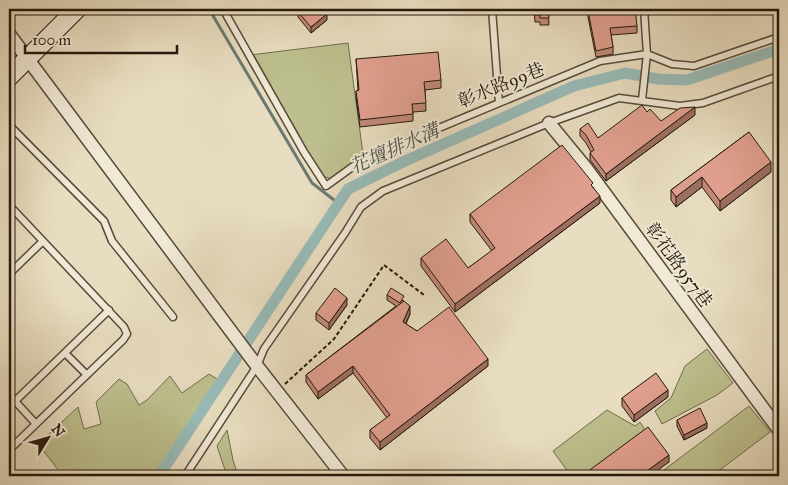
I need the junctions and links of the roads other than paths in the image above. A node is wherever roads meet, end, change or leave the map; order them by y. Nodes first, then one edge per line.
1 (78, 9) edge
2 (222, 9) edge
3 (492, 9) edge
4 (644, 9) edge
5 (9, 34) edge
6 (779, 37) edge
7 (647, 54) junction
8 (28, 58) junction
9 (779, 76) edge
10 (9, 77) edge
11 (642, 100) junction
12 (499, 103) junction
13 (549, 123) junction
14 (9, 125) edge
15 (9, 205) edge
16 (43, 241) junction
17 (9, 274) edge
18 (109, 310) junction
19 (173, 316) dead end
20 (65, 353) junction
21 (257, 366) junction
22 (86, 375) junction
23 (15, 401) junction
24 (9, 407) edge
25 (36, 424) junction
26 (779, 430) edge
27 (9, 450) edge
28 (185, 476) edge
29 (343, 476) edge

1 - 8 street
2 - 12 lane, 彰水路99巷
3 - 12 lane
4 - 7 lane
5 - 8 street
6 - 7 lane
7 - 11 lane
7 - 12 lane, 彰水路99巷
8 - 10 street
8 - 21 street
9 - 11 lane
11 - 13 lane
13 - 21 lane
13 - 26 street, 彰花路957巷
14 - 19 lane
15 - 16 lane
16 - 17 lane
16 - 18 lane
18 - 20 lane
18 - 22 lane
20 - 22 lane
20 - 23 lane
21 - 28 lane
21 - 29 street
22 - 25 lane
23 - 24 lane
23 - 25 lane
25 - 27 lane

